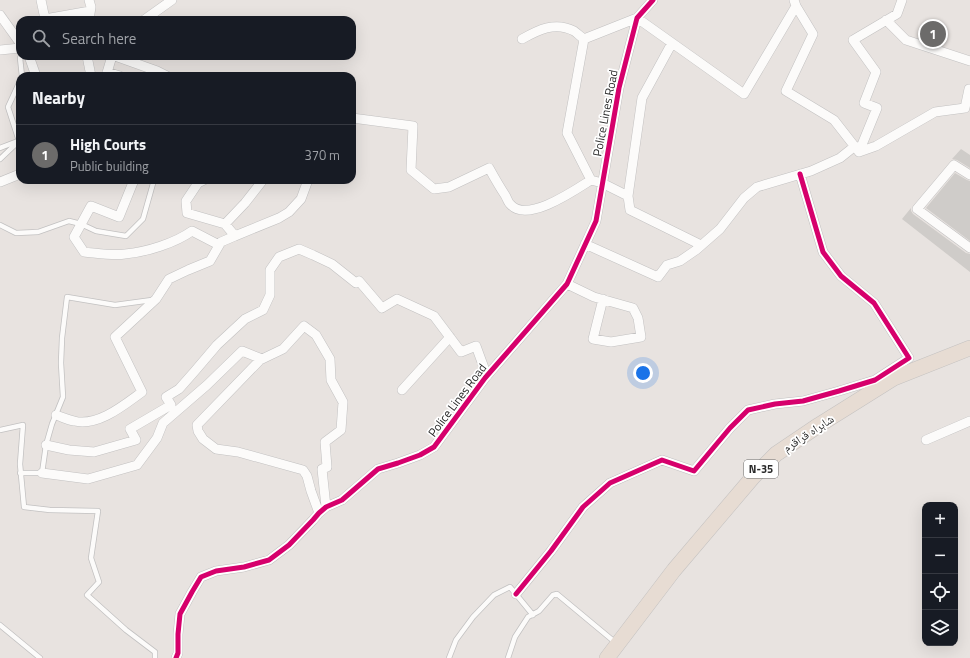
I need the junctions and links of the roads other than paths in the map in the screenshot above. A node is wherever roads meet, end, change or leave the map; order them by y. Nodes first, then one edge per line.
1 (40, 0) edge
2 (89, 0) edge
3 (172, 0) edge
4 (653, 0) edge
5 (902, 0) edge
6 (795, 3) edge
7 (0, 14) edge
8 (90, 15) edge
9 (44, 16) edge
10 (79, 16) edge
11 (150, 16) edge
12 (637, 18) junction
13 (886, 20) junction
14 (16, 37) edge
15 (522, 38) dead end
16 (584, 40) junction
17 (672, 43) junction
18 (16, 48) edge
19 (0, 50) edge
20 (20, 60) edge
21 (30, 60) edge
22 (88, 60) edge
23 (111, 60) edge
24 (126, 60) edge
25 (970, 61) edge
26 (22, 72) edge
27 (35, 72) edge
28 (90, 72) edge
29 (108, 72) edge
30 (159, 72) edge
31 (970, 89) edge
32 (16, 90) edge
33 (356, 119) edge
34 (16, 132) edge
35 (16, 142) edge
36 (16, 144) edge
37 (0, 148) edge
38 (857, 149) junction
39 (0, 159) edge
40 (800, 174) junction
41 (970, 175) edge
42 (16, 176) edge
43 (591, 180) junction
44 (0, 182) edge
45 (602, 183) junction
46 (132, 184) edge
47 (153, 184) edge
48 (197, 184) edge
49 (260, 184) edge
50 (307, 184) edge
51 (628, 196) junction
52 (81, 224) junction
53 (225, 224) junction
54 (0, 225) edge
55 (235, 236) junction
56 (585, 244) junction
57 (219, 245) junction
58 (701, 245) junction
59 (970, 248) edge
60 (567, 284) junction
61 (156, 299) junction
62 (603, 299) junction
63 (450, 337) junction
64 (970, 348) edge
65 (262, 359) junction
66 (487, 376) junction
67 (402, 390) dead end
68 (56, 415) junction
69 (970, 421) edge
70 (0, 430) edge
71 (926, 440) dead end
72 (46, 445) junction
73 (20, 473) junction
74 (42, 473) junction
75 (322, 510) junction
76 (516, 594) junction
77 (533, 615) junction
78 (0, 625) edge
79 (617, 644) junction
80 (40, 658) edge
81 (155, 658) edge
82 (176, 658) edge
83 (449, 658) edge
84 (508, 658) edge
85 (607, 658) edge

1 - 9 street
2 - 8 street
3 - 11 street
4 - 12 street, Police Lines Road
5 - 13 street
6 - 17 street
6 - 38 street
7 - 14 street
8 - 10 street
12 - 16 street
12 - 17 street
12 - 45 street, Police Lines Road
13 - 25 street
13 - 38 street
15 - 16 street
16 - 43 street
17 - 51 street
18 - 19 street
20 - 26 lane
21 - 27 street
22 - 28 street
23 - 29 street
24 - 30 street
31 - 38 street
32 - 34 lane
33 - 43 street
35 - 37 lane
36 - 39 lane
38 - 40 street
40 - 58 street
40 - 76 street
41 - 59 street
42 - 44 street
43 - 45 street
45 - 51 street
45 - 56 street, Police Lines Road
46 - 52 street
47 - 52 lane
48 - 53 street
49 - 53 street
50 - 55 street
51 - 58 street
52 - 54 lane
52 - 57 street
53 - 55 street
55 - 57 street
56 - 58 street
56 - 60 street, Police Lines Road
57 - 61 street
60 - 62 street
60 - 66 street, Police Lines Road
61 - 68 lane
61 - 68 street
62 - 62 street
63 - 66 street
63 - 67 street
63 - 72 street
64 - 79 highway, شاہراہ قراقرم / N-35
65 - 74 street
65 - 75 street
65 - 75 street
66 - 75 street, Police Lines Road
68 - 72 lane
69 - 71 street
70 - 73 lane
72 - 74 lane
73 - 74 lane
73 - 81 lane
75 - 82 street, Police Lines Road
76 - 77 lane
76 - 83 lane
77 - 79 lane
77 - 84 lane
78 - 80 lane
79 - 85 highway, شاہراہ قراقرم / N-35

